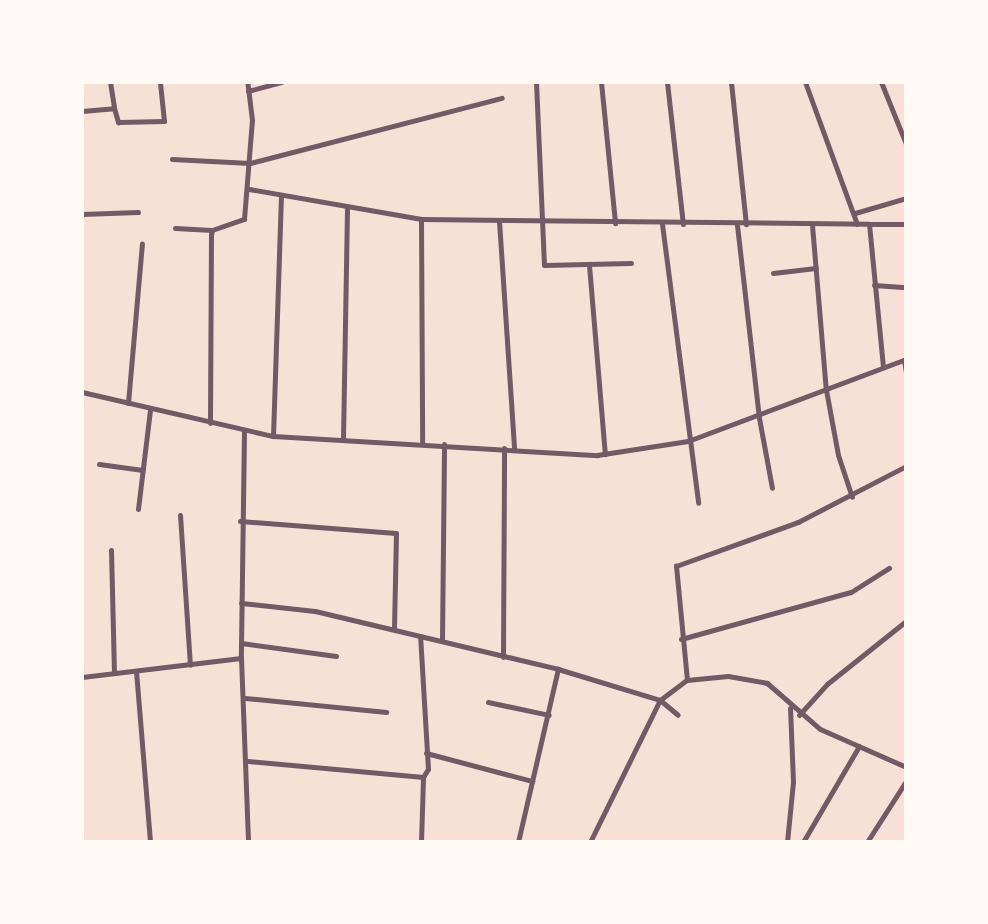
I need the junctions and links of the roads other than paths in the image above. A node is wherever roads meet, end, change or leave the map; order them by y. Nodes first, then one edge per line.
1 (110, 82) edge
2 (160, 82) edge
3 (247, 82) edge
4 (282, 82) edge
5 (536, 82) edge
6 (601, 82) edge
7 (667, 82) edge
8 (731, 82) edge
9 (805, 82) edge
10 (881, 82) edge
11 (248, 91) junction
12 (502, 98) dead end
13 (114, 108) junction
14 (82, 111) edge
15 (906, 144) edge
16 (172, 159) dead end
17 (250, 163) junction
18 (249, 189) junction
19 (281, 196) junction
20 (906, 198) edge
21 (347, 208) junction
22 (138, 212) dead end
23 (855, 213) junction
24 (82, 214) edge
25 (421, 219) junction
26 (499, 221) junction
27 (615, 223) junction
28 (543, 224) junction
29 (662, 224) junction
30 (683, 224) junction
31 (857, 224) junction
32 (869, 224) junction
33 (906, 224) edge
34 (737, 225) junction
35 (746, 225) junction
36 (812, 225) junction
37 (175, 228) dead end
38 (212, 230) junction
39 (142, 244) dead end
40 (631, 263) dead end
41 (589, 265) junction
42 (816, 268) junction
43 (773, 273) dead end
44 (874, 285) junction
45 (906, 287) edge
46 (905, 360) edge
47 (883, 367) junction
48 (906, 373) edge
49 (826, 390) junction
50 (82, 392) edge
51 (128, 403) junction
52 (150, 410) junction
53 (759, 418) junction
54 (210, 423) junction
55 (244, 432) junction
56 (273, 436) junction
57 (343, 439) junction
58 (688, 441) junction
59 (422, 442) junction
60 (444, 444) junction
61 (504, 448) junction
62 (514, 449) junction
63 (605, 454) junction
64 (99, 464) dead end
65 (906, 466) edge
66 (143, 470) junction
67 (772, 488) dead end
68 (852, 497) junction
69 (698, 503) dead end
70 (138, 509) dead end
71 (180, 515) dead end
72 (240, 521) junction
73 (111, 550) dead end
74 (889, 568) dead end
75 (241, 603) junction
76 (906, 621) edge
77 (394, 629) junction
78 (420, 636) junction
79 (681, 639) junction
80 (442, 641) junction
81 (241, 643) junction
82 (336, 656) dead end
83 (503, 657) junction
84 (241, 658) junction
85 (190, 665) junction
86 (558, 669) junction
87 (136, 671) junction
88 (114, 673) junction
89 (82, 677) edge
90 (687, 680) junction
91 (245, 698) junction
92 (660, 700) junction
93 (488, 702) dead end
94 (790, 707) junction
95 (386, 712) dead end
96 (549, 715) junction
97 (678, 715) dead end
98 (799, 715) junction
99 (859, 746) junction
100 (426, 753) junction
101 (247, 761) junction
102 (906, 767) edge
103 (423, 777) junction
104 (532, 781) junction
105 (906, 781) edge
106 (150, 842) edge
107 (248, 842) edge
108 (421, 842) edge
109 (518, 842) edge
110 (590, 842) edge
111 (787, 842) edge
112 (803, 842) edge
113 (867, 842) edge

1 - 13 street
2 - 13 street
3 - 11 street
4 - 11 street
5 - 28 street
6 - 27 street
7 - 30 street
8 - 35 street
9 - 23 street
10 - 15 street
11 - 17 street
12 - 17 street
13 - 14 street
16 - 17 street
17 - 18 street
18 - 19 street
18 - 38 street
19 - 21 street
19 - 56 street
20 - 23 street
21 - 25 street
21 - 57 street
22 - 24 street
23 - 31 street
25 - 26 street
25 - 59 street
26 - 28 street
26 - 62 street
27 - 28 street
27 - 29 street
28 - 41 street
29 - 30 street
29 - 58 street
30 - 34 street
31 - 32 street
31 - 36 street
32 - 33 street
32 - 44 street
34 - 35 street
34 - 53 street
35 - 36 street
36 - 42 street
37 - 38 street
38 - 54 street
39 - 51 street
40 - 41 street
41 - 63 street
42 - 43 street
42 - 49 street
44 - 45 street
44 - 47 street
46 - 47 street
46 - 48 street
47 - 49 street
49 - 53 street
49 - 68 street
50 - 51 street
51 - 52 street
52 - 54 street
52 - 66 street
53 - 58 street
53 - 67 street
54 - 55 street
55 - 56 street
55 - 72 street
56 - 57 street
57 - 59 street
58 - 63 street
58 - 69 street
59 - 60 street
60 - 61 street
60 - 80 street
61 - 62 street
61 - 83 street
62 - 63 street
64 - 66 street
65 - 68 street
66 - 70 street
68 - 79 street
71 - 85 street
72 - 75 street
72 - 77 street
73 - 88 street
74 - 79 street
75 - 77 street
75 - 81 street
76 - 98 street
77 - 78 street
78 - 80 street
78 - 100 street
79 - 90 street
80 - 83 street
81 - 82 street
81 - 84 street
83 - 86 street
84 - 85 street
84 - 91 street
85 - 87 street
86 - 92 street
86 - 96 street
87 - 88 street
87 - 106 street
88 - 89 street
90 - 92 street
90 - 94 street
91 - 95 street
91 - 101 street
92 - 97 street
92 - 110 street
93 - 96 street
94 - 98 street
94 - 111 street
96 - 104 street
98 - 99 street
99 - 102 street
99 - 112 street
100 - 103 street
100 - 104 street
101 - 103 street
101 - 107 street
103 - 108 street
104 - 109 street
105 - 113 street

